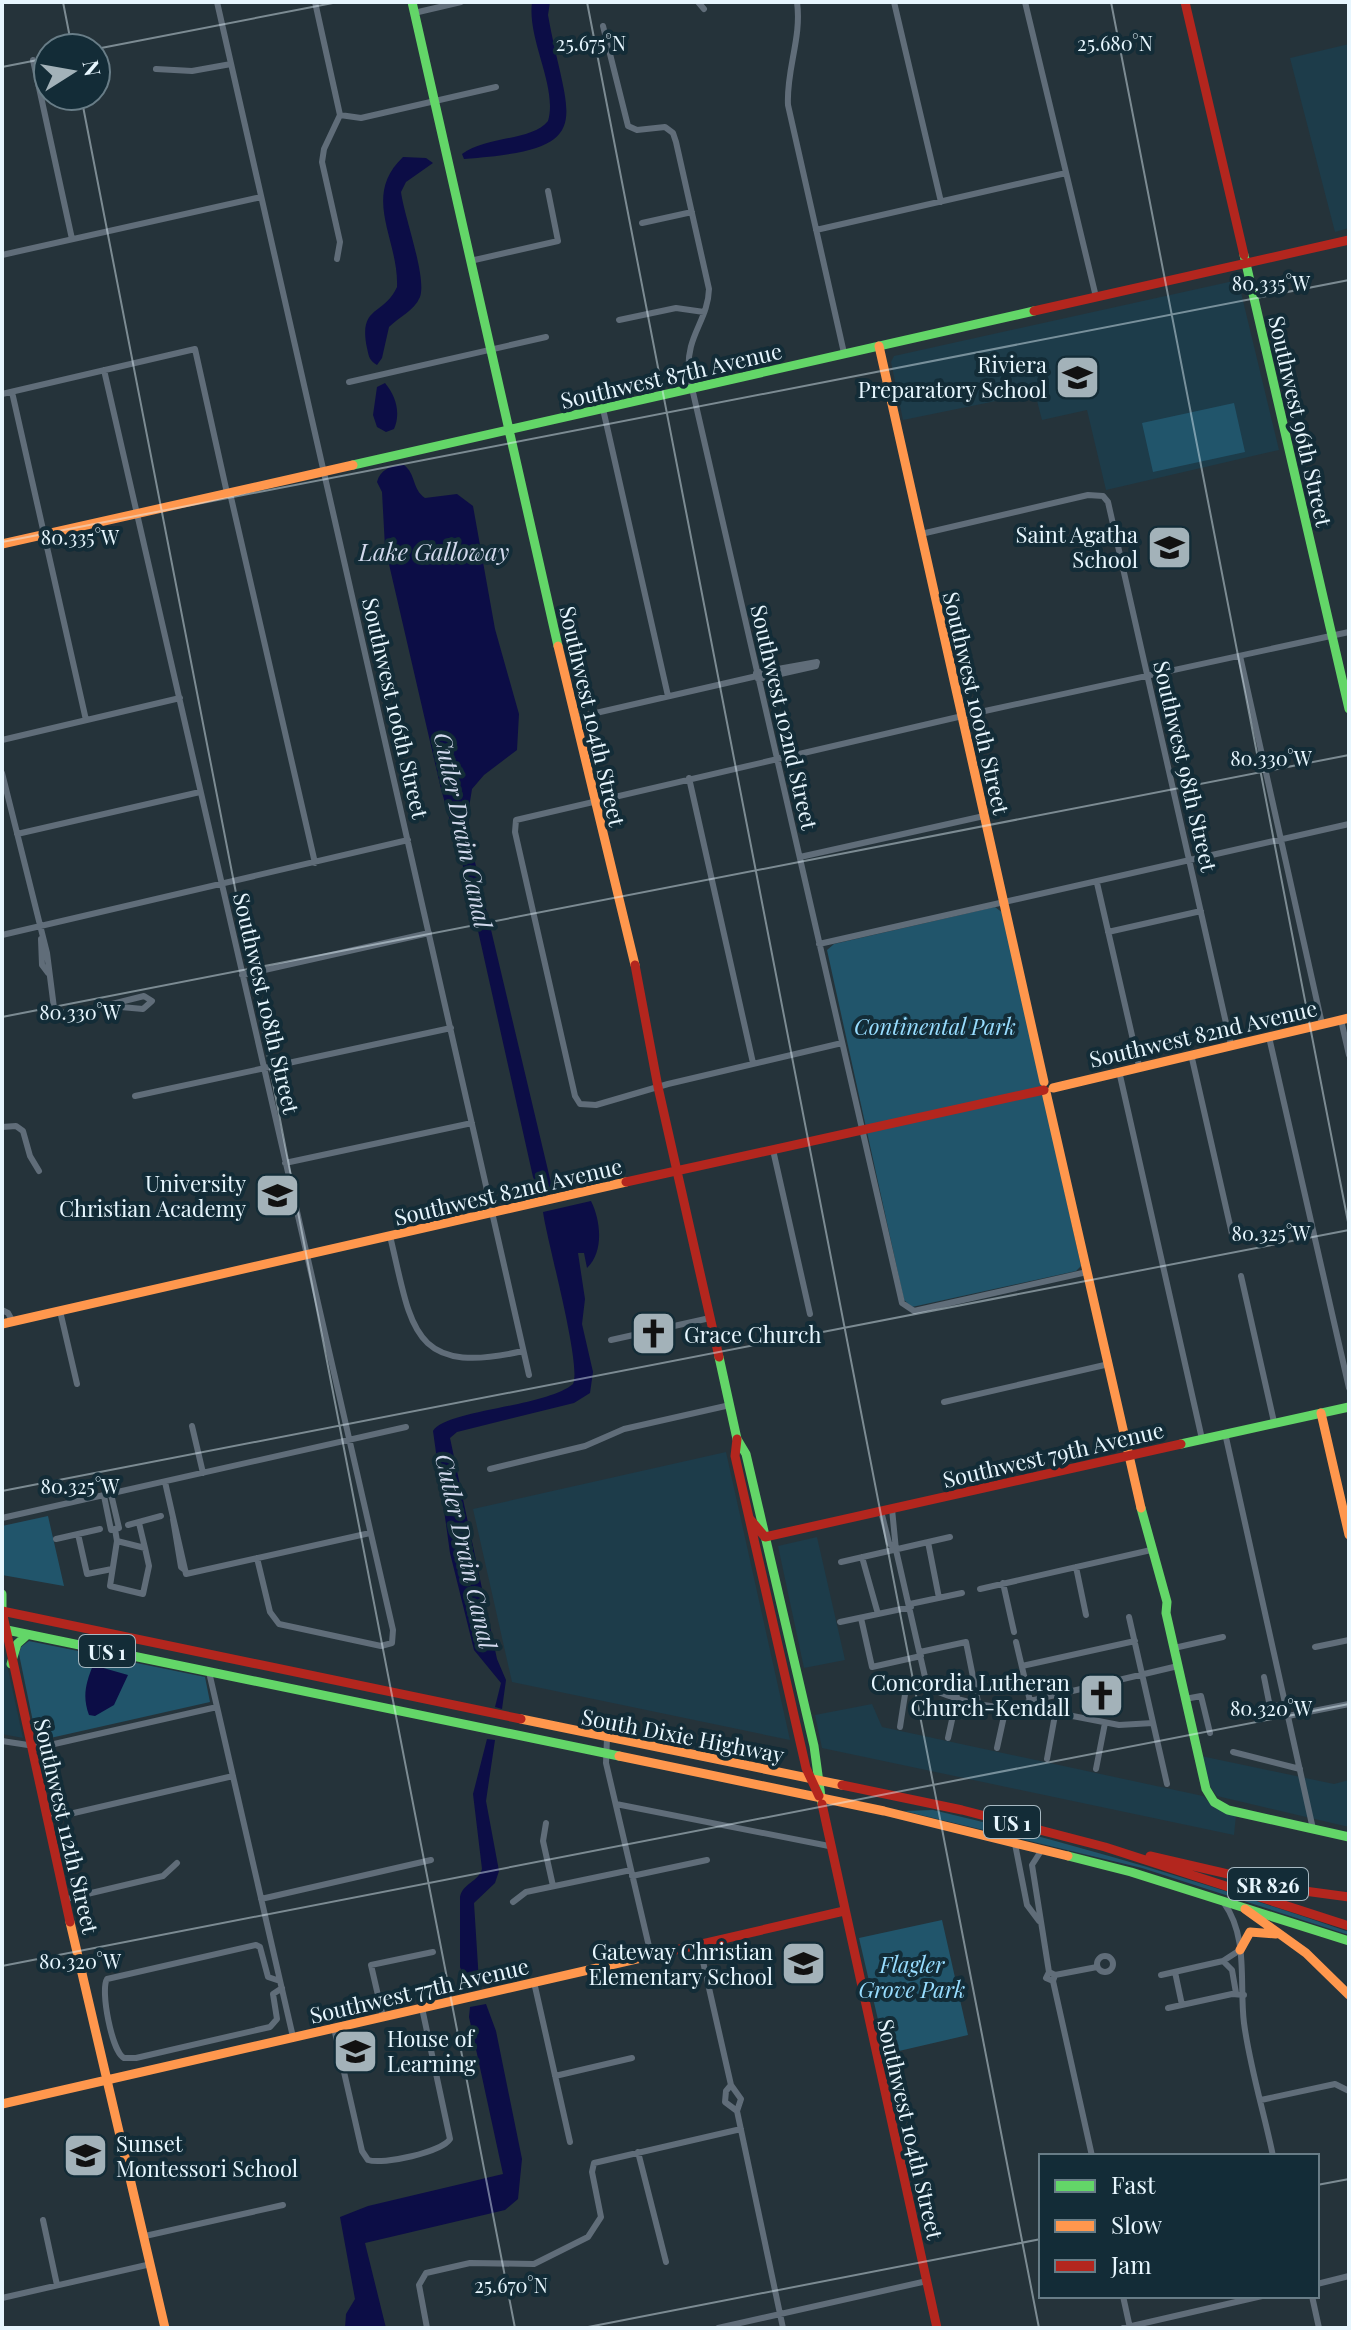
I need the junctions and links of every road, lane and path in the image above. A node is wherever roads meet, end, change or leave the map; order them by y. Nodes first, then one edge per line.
1 (217, 2) edge
2 (315, 2) edge
3 (461, 2) edge
4 (698, 2) edge
5 (797, 2) edge
6 (894, 2) edge
7 (1025, 2) edge
8 (1185, 2) edge
9 (413, 7) edge
10 (704, 9) dead end
11 (603, 26) dead end
12 (231, 64) junction
13 (156, 69) dead end
14 (496, 87) dead end
15 (434, 102) junction
16 (44, 112) edge
17 (340, 115) junction
18 (1066, 173) junction
19 (548, 191) dead end
20 (261, 197) junction
21 (941, 202) junction
22 (692, 212) junction
23 (642, 223) dead end
24 (816, 230) junction
25 (72, 239) junction
26 (1349, 240) edge
27 (2, 255) edge
28 (337, 259) dead end
29 (470, 261) junction
30 (1247, 263) junction
31 (1096, 297) junction
32 (704, 312) junction
33 (619, 320) dead end
34 (546, 337) dead end
35 (879, 346) junction
36 (490, 350) junction
37 (844, 353) junction
38 (104, 370) junction
39 (349, 382) dead end
40 (693, 388) junction
41 (12, 392) junction
42 (2, 394) edge
43 (603, 409) junction
44 (509, 431) junction
45 (323, 472) junction
46 (229, 493) junction
47 (137, 514) junction
48 (921, 534) junction
49 (44, 535) junction
50 (2, 544) edge
51 (1349, 632) edge
52 (1332, 635) junction
53 (1240, 656) junction
54 (757, 674) junction
55 (1147, 676) junction
56 (668, 696) junction
57 (180, 698) junction
58 (1349, 709) edge
59 (963, 717) junction
60 (574, 718) junction
61 (86, 720) junction
62 (2, 740) edge
63 (777, 759) junction
64 (2, 773) edge
65 (689, 778) junction
66 (200, 792) junction
67 (593, 800) junction
68 (984, 816) junction
69 (1349, 824) edge
70 (17, 834) junction
71 (1281, 839) junction
72 (408, 840) junction
73 (800, 857) junction
74 (1189, 860) junction
75 (315, 863) junction
76 (1097, 883) junction
77 (221, 884) junction
78 (1004, 903) junction
79 (1201, 911) junction
80 (40, 927) junction
81 (1108, 932) junction
82 (429, 933) junction
83 (2, 935) edge
84 (819, 944) junction
85 (242, 975) junction
86 (110, 1006) junction
87 (1345, 1019) edge
88 (1322, 1024) junction
89 (451, 1028) junction
90 (1269, 1036) junction
91 (842, 1043) junction
92 (1231, 1045) junction
93 (1191, 1054) junction
94 (1349, 1055) edge
95 (753, 1063) junction
96 (1139, 1066) junction
97 (263, 1070) junction
98 (1119, 1070) junction
99 (1048, 1086) junction
100 (658, 1087) junction
101 (135, 1096) dead end
102 (472, 1123) junction
103 (2, 1127) edge
104 (861, 1129) junction
105 (773, 1150) junction
106 (285, 1163) junction
107 (39, 1171) dead end
108 (677, 1171) junction
109 (492, 1213) junction
110 (1232, 1234) dead end
111 (390, 1236) junction
112 (307, 1255) junction
113 (1087, 1272) junction
114 (1241, 1276) dead end
115 (2, 1310) edge
116 (60, 1311) junction
117 (810, 1314) dead end
118 (710, 1318) junction
119 (7, 1323) edge
120 (611, 1340) dead end
121 (523, 1351) junction
122 (1109, 1364) junction
123 (529, 1375) dead end
124 (77, 1384) dead end
125 (1349, 1388) edge
126 (944, 1402) dead end
127 (730, 1405) junction
128 (1349, 1407) edge
129 (1321, 1413) junction
130 (1274, 1422) junction
131 (192, 1426) dead end
132 (406, 1427) dead end
133 (1225, 1433) junction
134 (737, 1439) junction
135 (1202, 1439) junction
136 (348, 1440) junction
137 (1130, 1455) junction
138 (490, 1469) dead end
139 (203, 1473) junction
140 (165, 1482) junction
141 (108, 1495) junction
142 (886, 1510) junction
143 (161, 1516) dead end
144 (2, 1518) edge
145 (749, 1518) junction
146 (139, 1523) junction
147 (128, 1525) dead end
148 (100, 1529) dead end
149 (370, 1533) junction
150 (78, 1534) junction
151 (1349, 1535) edge
152 (765, 1537) junction
153 (950, 1537) dead end
154 (56, 1539) dead end
155 (117, 1541) junction
156 (928, 1542) junction
157 (145, 1548) junction
158 (896, 1550) junction
159 (1151, 1550) junction
160 (862, 1557) junction
161 (257, 1558) junction
162 (841, 1562) dead end
163 (1076, 1567) junction
164 (112, 1569) junction
165 (1003, 1583) junction
166 (980, 1589) dead end
167 (962, 1593) dead end
168 (2, 1594) edge
169 (939, 1598) junction
170 (910, 1606) junction
171 (2, 1611) edge
172 (878, 1614) junction
173 (1086, 1615) dead end
174 (1129, 1617) dead end
175 (861, 1618) junction
176 (840, 1622) dead end
177 (3, 1629) edge
178 (1014, 1632) dead end
179 (27, 1635) junction
180 (1223, 1637) dead end
181 (1349, 1640) edge
182 (1135, 1641) junction
183 (1016, 1642) dead end
184 (1315, 1647) dead end
185 (1174, 1648) junction
186 (206, 1654) junction
187 (920, 1654) junction
188 (11, 1664) junction
189 (1022, 1666) junction
190 (1178, 1666) junction
191 (209, 1672) junction
192 (1142, 1674) junction
193 (1264, 1677) dead end
194 (927, 1681) junction
195 (957, 1697) junction
196 (1185, 1699) junction
197 (1030, 1701) junction
198 (978, 1702) junction
199 (1285, 1704) junction
200 (1349, 1704) edge
201 (1021, 1706) junction
202 (217, 1707) junction
203 (1006, 1707) junction
204 (1055, 1715) junction
205 (1288, 1716) junction
206 (1105, 1723) junction
207 (1153, 1723) junction
208 (796, 1724) junction
209 (900, 1727) dead end
210 (1210, 1733) dead end
211 (811, 1735) junction
212 (607, 1738) junction
213 (948, 1738) dead end
214 (2, 1741) edge
215 (29, 1744) junction
216 (997, 1748) dead end
217 (1233, 1752) dead end
218 (605, 1754) junction
219 (803, 1756) junction
220 (1047, 1759) dead end
221 (1096, 1769) dead end
222 (1300, 1769) junction
223 (781, 1772) junction
224 (233, 1776) junction
225 (815, 1779) junction
226 (1167, 1784) dead end
227 (819, 1797) junction
228 (616, 1804) junction
229 (48, 1819) junction
230 (546, 1823) dead end
231 (1313, 1829) junction
232 (1349, 1837) edge
233 (1013, 1841) junction
234 (829, 1846) junction
235 (1105, 1847) junction
236 (1044, 1849) junction
237 (431, 1860) dead end
238 (707, 1860) dead end
239 (177, 1863) dead end
240 (632, 1873) junction
241 (553, 1886) junction
242 (1349, 1897) edge
243 (1219, 1898) junction
244 (66, 1899) junction
245 (261, 1899) junction
246 (513, 1902) dead end
247 (1240, 1904) junction
248 (1041, 1906) junction
249 (1028, 1908) junction
250 (844, 1911) junction
251 (1039, 1921) junction
252 (1349, 1926) edge
253 (1282, 1935) junction
254 (1349, 1941) edge
255 (699, 1944) junction
256 (1240, 1950) junction
257 (433, 1952) dead end
258 (651, 1955) junction
259 (263, 1960) junction
260 (275, 1960) junction
261 (1223, 1961) junction
262 (1242, 1962) junction
263 (1097, 1967) dead end
264 (1175, 1972) junction
265 (1161, 1975) dead end
266 (1052, 1976) junction
267 (534, 1982) junction
268 (281, 1984) junction
269 (1236, 1993) junction
270 (1244, 1995) junction
271 (1349, 1995) edge
272 (1182, 2005) junction
273 (422, 2008) junction
274 (1168, 2008) dead end
275 (383, 2017) junction
276 (334, 2028) junction
277 (293, 2037) junction
278 (632, 2058) dead end
279 (555, 2076) junction
280 (108, 2079) junction
281 (731, 2085) junction
282 (1347, 2088) edge
283 (1261, 2100) junction
284 (2, 2104) edge
285 (737, 2111) junction
286 (741, 2129) junction
287 (570, 2142) dead end
288 (638, 2152) junction
289 (1092, 2154) edge
290 (1273, 2154) edge
291 (283, 2205) dead end
292 (43, 2220) dead end
293 (145, 2236) junction
294 (666, 2262) dead end
295 (151, 2264) junction
296 (1349, 2276) edge
297 (927, 2281) junction
298 (1319, 2284) edge
299 (57, 2285) junction
300 (2, 2298) edge
301 (1123, 2298) edge
302 (1253, 2298) edge
303 (1312, 2298) edge
304 (781, 2313) junction
305 (1128, 2327) edge
306 (165, 2328) edge
307 (427, 2328) edge
308 (718, 2328) edge
309 (783, 2328) edge
310 (937, 2328) edge
311 (1319, 2328) edge

1 - 12 street, Southwest 106th Street
2 - 17 street
3 - 9 street
4 - 10 street
5 - 24 street
6 - 21 street
7 - 18 street
8 - 30 main road, Southwest 96th Street
9 - 15 main road, Southwest 104th Street
11 - 22 street, Southwest 102nd Street
12 - 13 street
12 - 20 street, Southwest 106th Street
14 - 15 street
15 - 17 street
15 - 29 main road, Southwest 104th Street
16 - 25 street
17 - 28 street
18 - 21 street
18 - 31 street
19 - 29 street
20 - 25 street
20 - 45 street, Southwest 106th Street
21 - 24 street
22 - 23 street
22 - 32 street, Southwest 102nd Street
24 - 37 street
25 - 27 street
26 - 30 main road, Southwest 87th Avenue
29 - 36 main road, Southwest 104th Street
30 - 31 main road, Southwest 87th Avenue
30 - 52 main road, Southwest 96th Street
31 - 35 main road, Southwest 87th Avenue
32 - 33 street
32 - 40 street, Southwest 102nd Street
34 - 36 street
35 - 37 main road, Southwest 87th Avenue
35 - 48 main road, Southwest 100th Street
36 - 39 street
36 - 44 main road, Southwest 104th Street
37 - 40 main road, Southwest 87th Avenue
38 - 41 street
38 - 46 street
38 - 47 street, Southwest 108th Street
40 - 43 main road, Southwest 87th Avenue
40 - 54 street, Southwest 102nd Street
41 - 42 street
41 - 49 street
43 - 44 main road, Southwest 87th Avenue
43 - 56 street
44 - 45 main road, Southwest 87th Avenue
44 - 60 main road, Southwest 104th Street
45 - 46 main road, Southwest 87th Avenue
45 - 72 street, Southwest 106th Street
46 - 47 main road, Southwest 87th Avenue
46 - 75 street
47 - 49 main road, Southwest 87th Avenue
47 - 57 street, Southwest 108th Street
48 - 55 street, Southwest 98th Street
48 - 59 main road, Southwest 100th Street
49 - 50 main road, Southwest 87th Avenue
49 - 61 street
51 - 52 street
52 - 53 street
52 - 58 main road, Southwest 96th Street
53 - 55 street
53 - 71 street
54 - 54 street
54 - 56 street
54 - 63 street, Southwest 102nd Street
55 - 59 street
55 - 74 street, Southwest 98th Street
56 - 60 street
57 - 61 street
57 - 66 street, Southwest 108th Street
59 - 63 street
59 - 68 main road, Southwest 100th Street
60 - 67 main road, Southwest 104th Street
61 - 62 street
63 - 65 street
63 - 73 street, Southwest 102nd Street
64 - 70 street
65 - 67 street
65 - 95 street
66 - 70 street
66 - 77 street, Southwest 108th Street
67 - 100 main road, Southwest 104th Street
67 - 100 street
68 - 73 street
68 - 78 main road, Southwest 100th Street
69 - 71 street
70 - 80 street
71 - 74 street
71 - 88 street
72 - 75 street
72 - 82 street, Southwest 106th Street
73 - 84 street, Southwest 102nd Street
74 - 76 street
74 - 79 street, Southwest 98th Street
75 - 77 street
76 - 78 street
76 - 81 street
77 - 80 street
77 - 85 street, Southwest 108th Street
78 - 84 street
78 - 99 main road, Southwest 100th Street
79 - 81 street
79 - 92 street, Southwest 98th Street
80 - 83 street
80 - 86 street
81 - 96 street
82 - 85 street
82 - 89 street, Southwest 106th Street
84 - 91 street, Southwest 102nd Street
85 - 97 street, Southwest 108th Street
86 - 86 street
87 - 88 main road, Southwest 82nd Avenue
87 - 94 street
88 - 90 main road, Southwest 82nd Avenue
89 - 97 street
89 - 102 street, Southwest 106th Street
90 - 92 main road, Southwest 82nd Avenue
90 - 125 street
91 - 95 street
91 - 104 street, Southwest 102nd Street
92 - 93 main road, Southwest 82nd Avenue
93 - 96 main road, Southwest 82nd Avenue
93 - 110 street
95 - 100 street
96 - 98 main road, Southwest 82nd Avenue
97 - 101 street
97 - 106 street, Southwest 108th Street
98 - 99 main road, Southwest 82nd Avenue
98 - 135 street
99 - 104 main road, Southwest 82nd Avenue
99 - 113 main road, Southwest 100th Street
100 - 108 main road, Southwest 104th Street
102 - 106 street
102 - 109 street, Southwest 106th Street
103 - 107 street
104 - 105 main road, Southwest 82nd Avenue
104 - 113 street, Southwest 102nd Street
105 - 108 main road, Southwest 82nd Avenue
105 - 117 street
106 - 112 street, Southwest 108th Street
108 - 109 main road, Southwest 82nd Avenue
108 - 118 main road, Southwest 104th Street
109 - 111 main road, Southwest 82nd Avenue
109 - 121 street, Southwest 106th Street
111 - 112 main road, Southwest 82nd Avenue
111 - 121 street
112 - 116 main road, Southwest 82nd Avenue
112 - 136 street, Southwest 108th Street
113 - 122 main road, Southwest 100th Street
114 - 130 street
115 - 119 street
116 - 119 main road, Southwest 82nd Avenue
116 - 124 street
118 - 120 street
118 - 127 main road, Southwest 104th Street
121 - 123 street, Southwest 106th Street
122 - 126 street
122 - 137 main road, Southwest 100th Street
127 - 134 main road, Southwest 104th Street
127 - 138 street
128 - 129 main road, Southwest 79th Avenue
129 - 130 main road, Southwest 79th Avenue
129 - 151 main road
130 - 133 main road, Southwest 79th Avenue
131 - 139 street
132 - 136 street
133 - 135 main road, Southwest 79th Avenue
133 - 199 street
134 - 145 main road, Southwest 104th Street
134 - 152 main road, Southwest 104th Street
135 - 137 main road, Southwest 79th Avenue
136 - 139 street
136 - 149 street, Southwest 108th Street
137 - 142 main road, Southwest 79th Avenue
137 - 159 main road, Southwest 100th Street
139 - 140 street
140 - 141 street
140 - 161 street
141 - 144 street
141 - 155 street
142 - 152 main road, Southwest 79th Avenue
142 - 158 street
143 - 146 street
145 - 152 main road
145 - 208 main road, Southwest 104th Street
146 - 147 street
146 - 157 street
148 - 150 street
149 - 161 street
149 - 161 street, Southwest 108th Street
150 - 154 street
150 - 164 street
152 - 211 main road, Southwest 104th Street
153 - 156 street
155 - 157 street
155 - 164 street
156 - 158 street
156 - 169 street
157 - 164 street
158 - 160 street
158 - 170 street
159 - 163 street
159 - 185 main road, Southwest 100th Street
160 - 162 street
160 - 172 street
163 - 165 street
163 - 173 street
165 - 166 street
165 - 178 street
167 - 169 street
168 - 171 main road, Southwest 112th Street
169 - 170 street
170 - 172 street
170 - 187 street
171 - 177 main road, Southwest 112th Street
171 - 186 main road, South Dixie Highway / US 1
172 - 175 street
174 - 182 street
175 - 176 street
175 - 187 street
177 - 179 main road, South Dixie Highway / US 1
177 - 188 main road, Southwest 112th Street
179 - 188 main road
179 - 191 main road, South Dixie Highway / US 1
180 - 185 street
181 - 184 street
182 - 189 street
182 - 192 street
183 - 189 street
185 - 190 main road, Southwest 100th Street
186 - 191 main road
186 - 212 main road, South Dixie Highway / US 1
187 - 194 street
187 - 198 street
188 - 215 main road, Southwest 112th Street
189 - 197 street
190 - 192 street
190 - 196 main road, Southwest 100th Street
191 - 202 street
191 - 218 main road, South Dixie Highway / US 1
192 - 197 street
192 - 207 street
193 - 199 street
194 - 195 street
194 - 209 street
195 - 198 street
195 - 213 street
196 - 210 street
196 - 231 main road, Southwest 100th Street
197 - 201 street
198 - 203 street
199 - 205 street
200 - 205 street
201 - 203 street
201 - 204 street
202 - 215 street
202 - 224 street
203 - 216 street
204 - 206 street
204 - 220 street
205 - 222 street
206 - 207 street
206 - 221 street
207 - 226 street
208 - 211 main road
208 - 219 main road, Southwest 104th Street
211 - 225 main road, Southwest 104th Street
212 - 218 street
212 - 223 main road, South Dixie Highway / US 1
214 - 215 street
215 - 229 main road, Southwest 112th Street
217 - 222 street
218 - 227 main road, South Dixie Highway / US 1
218 - 228 street
219 - 223 main road
219 - 225 main road, Southwest 104th Street
222 - 231 street
223 - 225 main road, South Dixie Highway / US 1
224 - 229 street
224 - 245 street
225 - 227 main road, Southwest 104th Street
225 - 235 main road, South Dixie Highway / US 1
227 - 233 main road, South Dixie Highway / US 1
227 - 234 main road, Southwest 104th Street
228 - 234 street
228 - 240 street
229 - 244 main road, Southwest 112th Street
230 - 241 street
231 - 232 main road
233 - 236 main road, South Dixie Highway / US 1
233 - 249 street
234 - 250 main road, Southwest 104th Street
235 - 242 main road, SR 826
235 - 252 main road, South Dixie Highway / US 1
236 - 243 main road, South Dixie Highway / US 1
236 - 248 street
237 - 245 street
238 - 240 street
239 - 244 street
240 - 241 street
240 - 258 street
241 - 246 street
243 - 247 main road, South Dixie Highway / US 1
243 - 256 street
244 - 280 main road, Southwest 112th Street
245 - 260 street
247 - 253 main road, SR 826
247 - 254 main road, South Dixie Highway / US 1
248 - 249 street
248 - 251 street
249 - 251 street
250 - 255 main road, Southwest 77th Avenue
250 - 297 main road, Southwest 104th Street
251 - 266 street
253 - 256 main road
253 - 271 main road, SR 826
255 - 258 main road, Southwest 77th Avenue
255 - 281 street
256 - 261 street
256 - 262 street
257 - 275 street
258 - 267 main road, Southwest 77th Avenue
259 - 260 street
259 - 268 street
259 - 268 street
260 - 268 street
261 - 262 street
261 - 264 street
261 - 269 street
262 - 270 street
263 - 266 street
264 - 265 street
264 - 272 street
266 - 289 street
267 - 273 main road, Southwest 77th Avenue
267 - 279 street
268 - 277 street
269 - 270 street
269 - 272 street
270 - 283 street
272 - 274 street
273 - 275 main road, Southwest 77th Avenue
273 - 276 street
275 - 276 main road, Southwest 77th Avenue
276 - 277 main road, Southwest 77th Avenue
277 - 280 main road, Southwest 77th Avenue
278 - 279 street
279 - 287 street
280 - 284 main road, Southwest 77th Avenue
280 - 293 main road, Southwest 112th Street
281 - 285 street
281 - 285 street
282 - 283 street
283 - 290 street
285 - 286 street
286 - 288 street
286 - 304 street
288 - 294 street
288 - 307 street
291 - 293 street
292 - 299 street
293 - 295 main road, Southwest 112th Street
295 - 299 street
295 - 306 main road, Southwest 112th Street
296 - 298 street
297 - 304 street
297 - 310 main road, Southwest 104th Street
299 - 300 street
301 - 305 street
302 - 305 street
303 - 311 street
304 - 308 street
304 - 309 street

